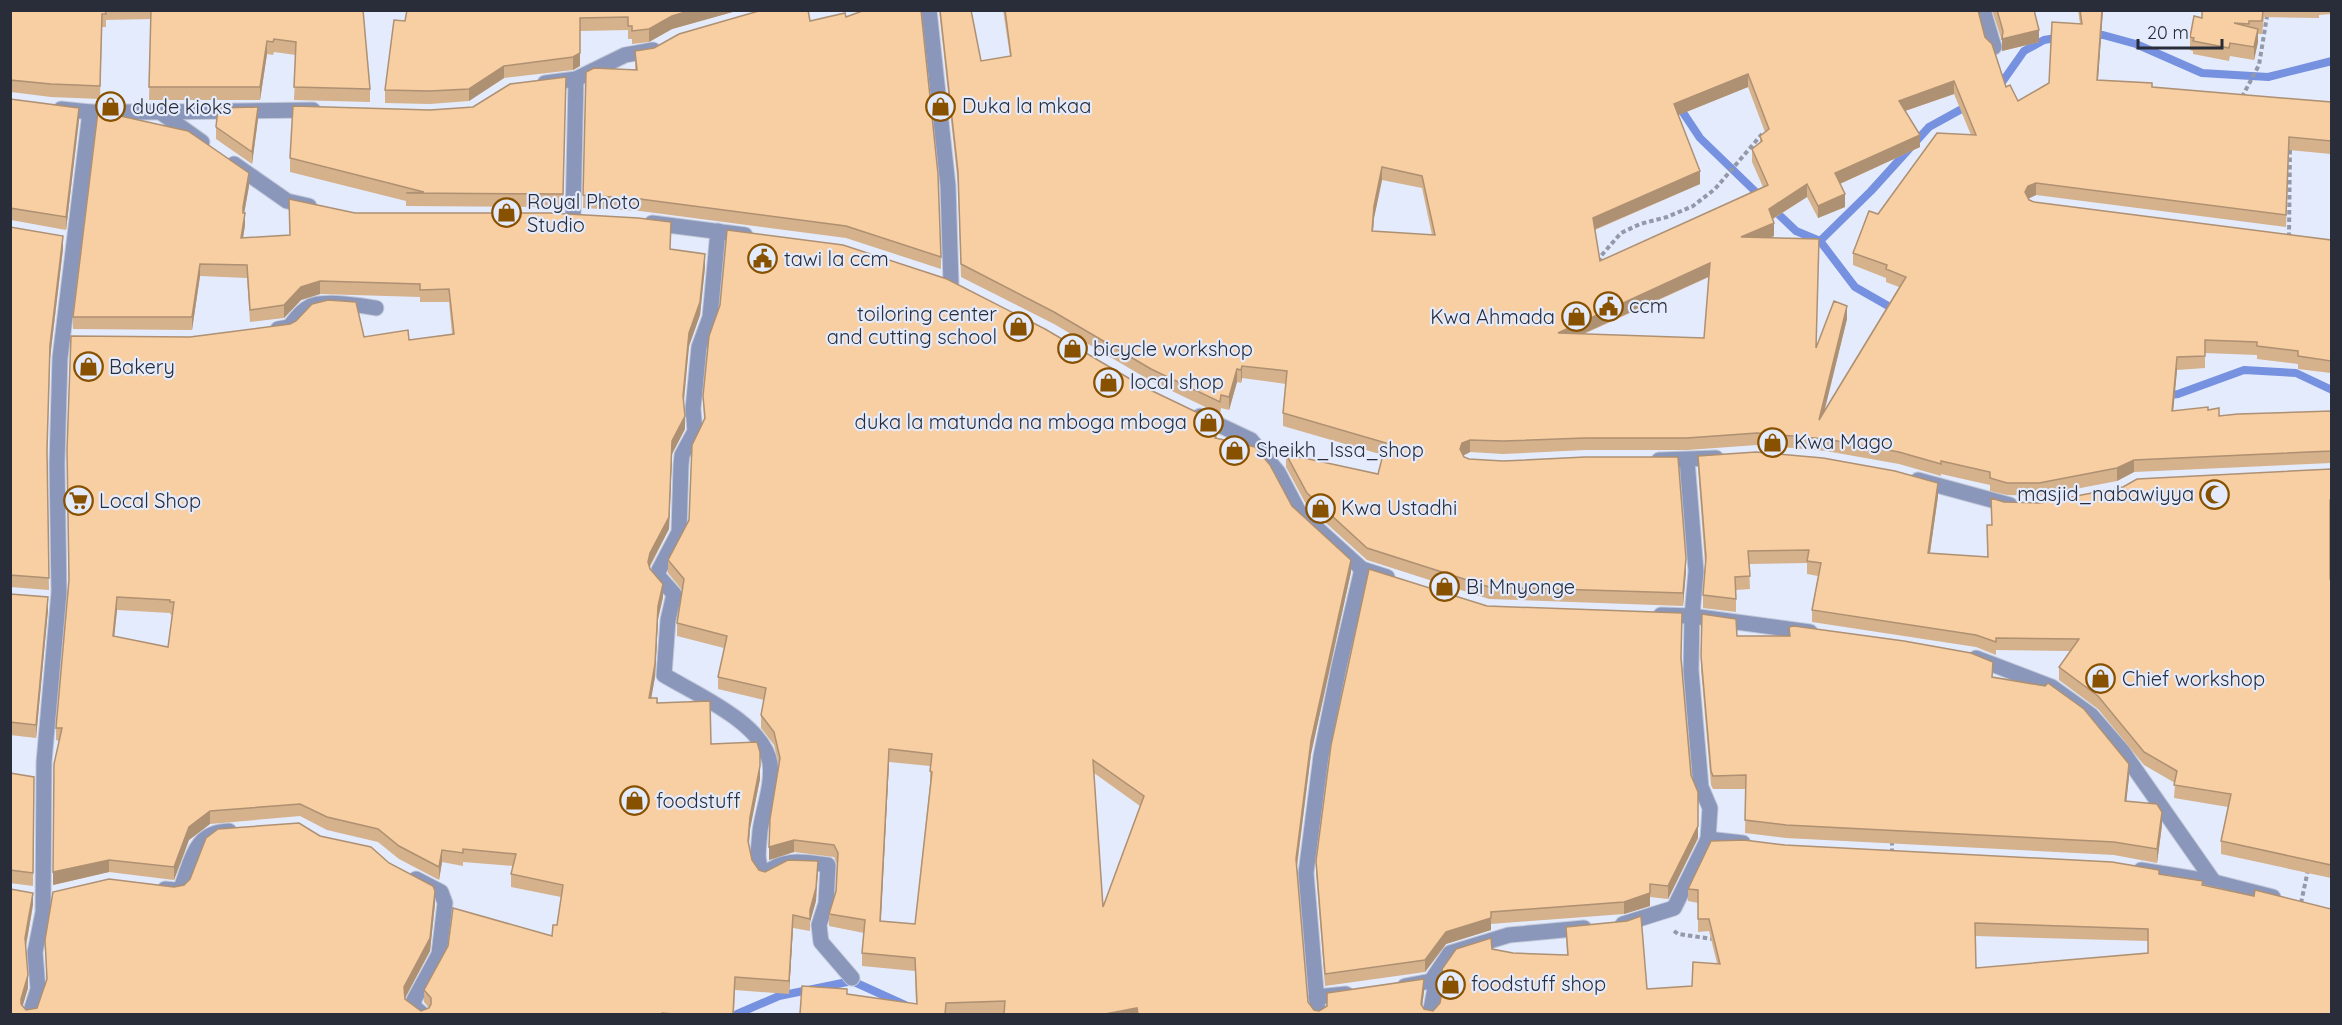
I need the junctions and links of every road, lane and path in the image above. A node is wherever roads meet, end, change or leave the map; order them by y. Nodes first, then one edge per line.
1 (929, 10) edge
2 (1983, 10) edge
3 (2268, 10) edge
4 (668, 42) edge
5 (1994, 47) edge
6 (576, 78) junction
7 (529, 85) edge
8 (2249, 102) edge
9 (45, 107) edge
10 (326, 111) edge
11 (90, 112) junction
12 (160, 112) junction
13 (1772, 128) edge
14 (2290, 141) edge
15 (321, 208) edge
16 (573, 218) edge
17 (639, 221) edge
18 (718, 231) junction
19 (764, 237) edge
20 (2289, 238) edge
21 (1598, 268) edge
22 (934, 278) edge
23 (376, 308) dead end
24 (267, 330) edge
25 (63, 339) junction
26 (81, 339) edge
27 (1188, 410) edge
28 (1733, 457) edge
29 (1642, 460) edge
30 (1687, 460) junction
31 (1907, 477) edge
32 (2028, 506) edge
33 (1362, 569) junction
34 (1396, 580) edge
35 (1646, 614) edge
36 (1692, 616) junction
37 (1822, 634) edge
38 (1962, 656) edge
39 (239, 831) edge
40 (1892, 831) edge
41 (1708, 839) junction
42 (1763, 846) edge
43 (1892, 853) edge
44 (2124, 867) edge
45 (2308, 868) edge
46 (404, 872) edge
47 (2214, 882) junction
48 (153, 887) edge
49 (2301, 903) joint
50 (1656, 914) junction
51 (1720, 940) edge
52 (852, 978) dead end
53 (1431, 981) junction
54 (1391, 988) edge
55 (1359, 992) edge
56 (1316, 997) junction
57 (30, 1014) edge
58 (422, 1014) edge
59 (1318, 1014) edge
60 (1430, 1014) edge

1 - 22 street
2 - 5 street
3 - 8 path
4 - 6 street
6 - 7 street
6 - 16 street
9 - 11 street
10 - 12 street
11 - 12 street
11 - 25 street
12 - 15 street
13 - 21 path
14 - 20 path
17 - 18 street
18 - 19 street
18 - 52 street
23 - 24 street
25 - 26 street
25 - 57 street
27 - 33 street
28 - 30 street
29 - 30 street
30 - 36 street
31 - 32 street
33 - 34 street
33 - 56 street
35 - 36 street
36 - 37 street
36 - 41 street
38 - 47 street
39 - 48 street
40 - 43 path
41 - 42 street
41 - 50 street
44 - 47 street
45 - 49 path
46 - 58 street
47 - 49 street
50 - 51 path
50 - 53 street
53 - 54 street
53 - 60 street
55 - 56 street
56 - 59 street

